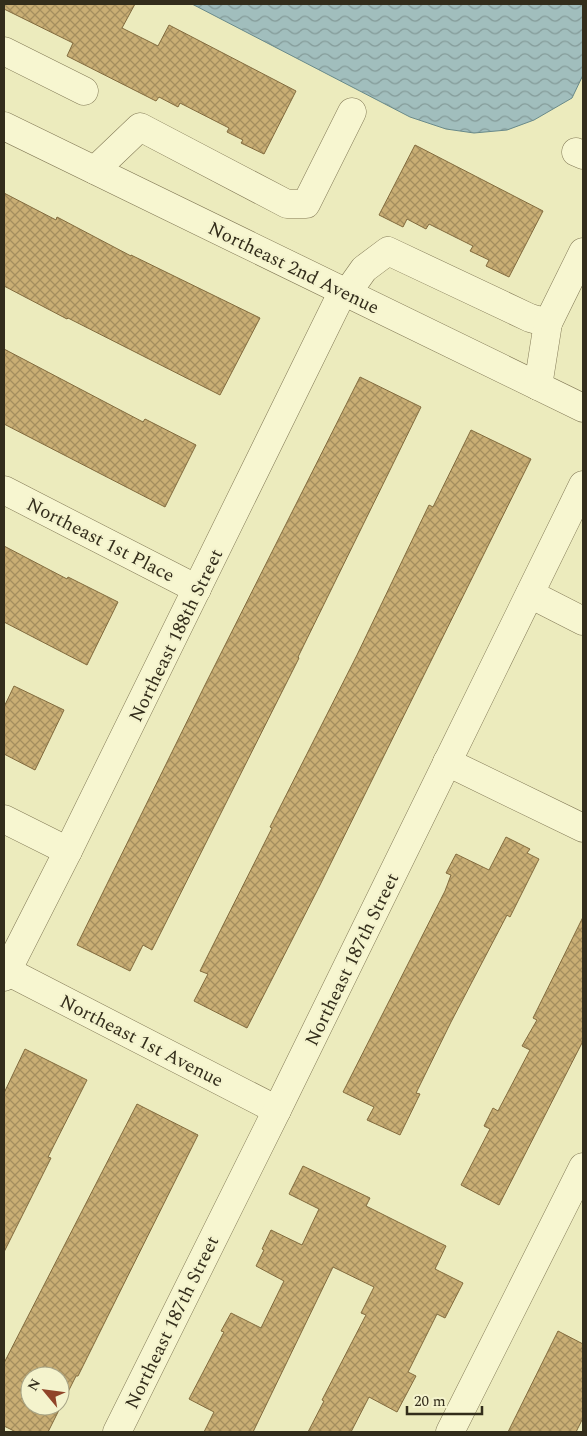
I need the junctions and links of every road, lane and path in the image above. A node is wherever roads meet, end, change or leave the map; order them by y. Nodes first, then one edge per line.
1 (4, 51) edge
2 (84, 91) dead end
3 (352, 112) dead end
4 (4, 126) edge
5 (95, 170) junction
6 (583, 252) edge
7 (345, 292) junction
8 (548, 323) junction
9 (538, 386) junction
10 (583, 408) edge
11 (583, 485) edge
12 (4, 490) edge
13 (198, 589) junction
14 (530, 594) junction
15 (583, 621) edge
16 (448, 762) junction
17 (4, 819) edge
18 (583, 828) edge
19 (68, 851) junction
20 (5, 974) edge
21 (277, 1110) junction
22 (583, 1167) edge
23 (117, 1432) edge
24 (450, 1432) edge

1 - 2 street
3 - 5 street
4 - 5 street, Northeast 2nd Avenue
5 - 7 street, Northeast 2nd Avenue
6 - 8 street
7 - 8 street, Northeast 188th Street
7 - 9 street, Northeast 2nd Avenue
7 - 13 street, Northeast 188th Street
8 - 9 street
9 - 10 street, Northeast 2nd Avenue
11 - 14 street, Northeast 187th Street
12 - 13 street, Northeast 1st Place
13 - 19 street, Northeast 188th Street
14 - 15 street
14 - 16 street, Northeast 187th Street
16 - 18 street
16 - 21 street, Northeast 187th Street
17 - 19 street
19 - 20 street, Northeast 188th Street
20 - 21 street, Northeast 1st Avenue
21 - 23 street, Northeast 187th Street
22 - 24 street

